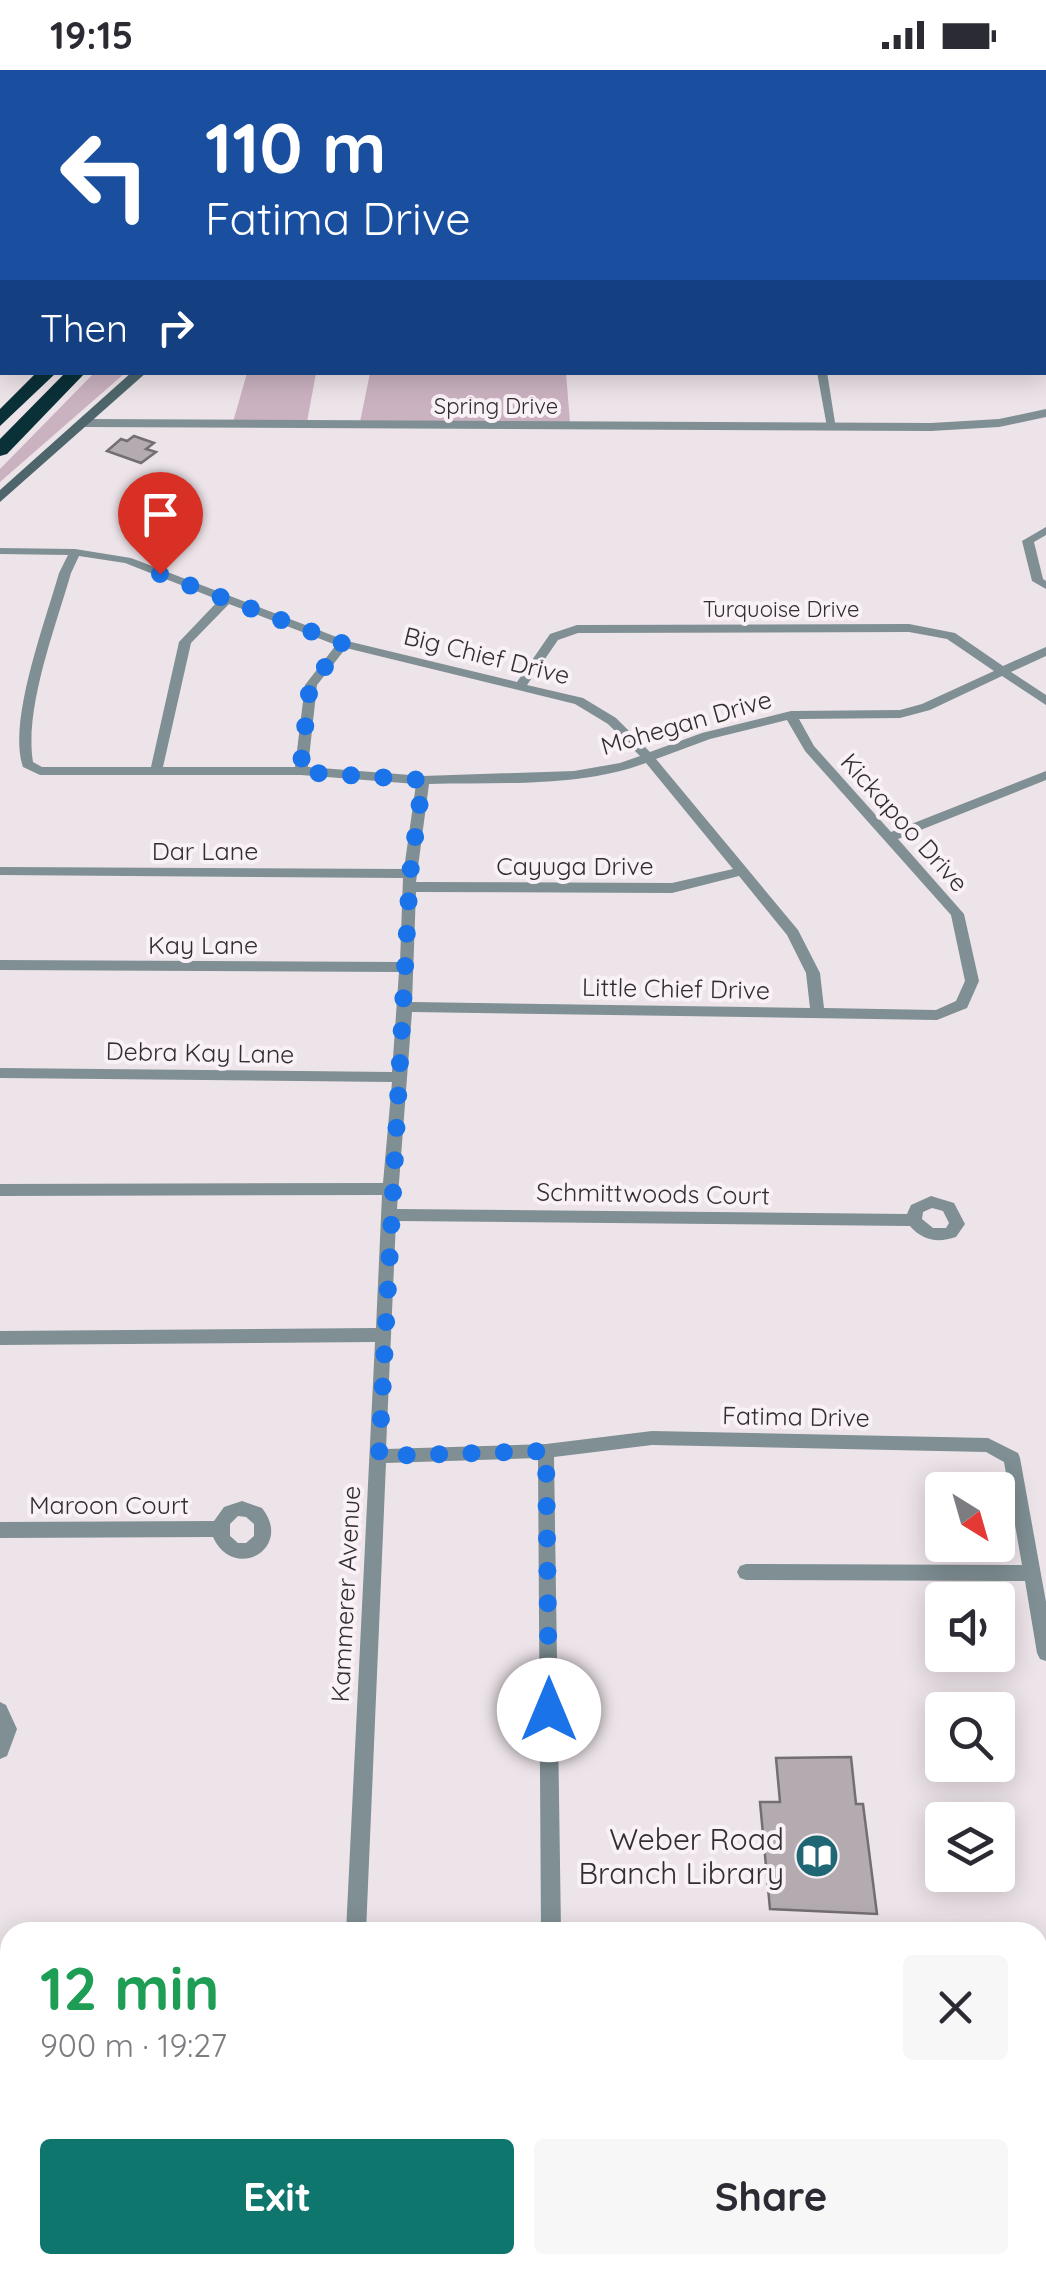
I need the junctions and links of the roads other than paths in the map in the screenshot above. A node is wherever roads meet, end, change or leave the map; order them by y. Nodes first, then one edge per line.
1 (45, 375) edge
2 (74, 375) edge
3 (139, 375) edge
4 (823, 375) edge
5 (1046, 413) edge
6 (0, 420) edge
7 (85, 423) junction
8 (832, 427) junction
9 (0, 450) edge
10 (0, 498) edge
11 (1046, 530) edge
12 (0, 551) edge
13 (75, 552) junction
14 (1046, 586) edge
15 (225, 600) junction
16 (344, 644) junction
17 (1046, 650) edge
18 (998, 670) junction
19 (521, 685) junction
20 (1046, 701) edge
21 (791, 714) junction
22 (649, 758) junction
23 (156, 770) junction
24 (300, 772) junction
25 (1046, 774) edge
26 (423, 780) junction
27 (891, 837) junction
28 (0, 871) edge
29 (739, 872) junction
30 (410, 880) junction
31 (0, 965) edge
32 (406, 967) junction
33 (406, 1006) junction
34 (817, 1012) junction
35 (946, 1013) joint
36 (0, 1073) edge
37 (400, 1077) junction
38 (390, 1189) junction
39 (0, 1190) edge
40 (392, 1215) junction
41 (914, 1220) dead end
42 (383, 1335) junction
43 (0, 1338) edge
44 (546, 1451) junction
45 (379, 1456) junction
46 (218, 1529) dead end
47 (0, 1530) edge
48 (746, 1572) dead end
49 (1033, 1573) junction
50 (1046, 1653) edge
51 (0, 1711) edge
52 (0, 1750) edge
53 (356, 1922) edge
54 (552, 1922) edge

1 - 6 highway
2 - 9 highway
3 - 7 main road
4 - 8 street
5 - 8 street, Spring Drive
7 - 8 street, Spring Drive
7 - 10 main road
11 - 14 street
12 - 13 street, Big Chief Drive
13 - 15 street, Big Chief Drive
13 - 23 street, Mohegan Drive
15 - 16 street, Big Chief Drive
15 - 23 street
16 - 19 street, Big Chief Drive
16 - 24 street
17 - 18 street, Mohegan Drive
18 - 19 street, Turquoise Drive
18 - 20 street, Turquoise Drive
18 - 21 street, Mohegan Drive
19 - 22 street, Big Chief Drive
21 - 22 street, Mohegan Drive
21 - 27 street, Kickapoo Drive
22 - 26 street, Mohegan Drive
22 - 29 street, Big Chief Drive
23 - 24 street, Mohegan Drive
24 - 26 street, Mohegan Drive
25 - 27 street
26 - 30 street, Kammerer Avenue
27 - 35 street, Kickapoo Drive
28 - 30 street, Dar Lane
29 - 30 street, Cayuga Drive
29 - 34 street, Big Chief Drive
30 - 32 street, Kammerer Avenue
31 - 32 street, Kay Lane
32 - 33 street, Kammerer Avenue
33 - 34 street, Little Chief Drive
33 - 37 street, Kammerer Avenue
34 - 35 street, Little Chief Drive
36 - 37 street, Debra Kay Lane
37 - 38 street, Kammerer Avenue
38 - 39 street
38 - 40 street, Kammerer Avenue
40 - 41 street, Schmittwoods Court
40 - 42 street, Kammerer Avenue
42 - 43 street
42 - 45 street, Kammerer Avenue
44 - 45 street, Fatima Drive
44 - 49 street, Fatima Drive
44 - 54 street
45 - 53 street, Kammerer Avenue
46 - 47 street, Maroon Court
48 - 49 street
49 - 50 street, Fatima Drive
51 - 52 street

